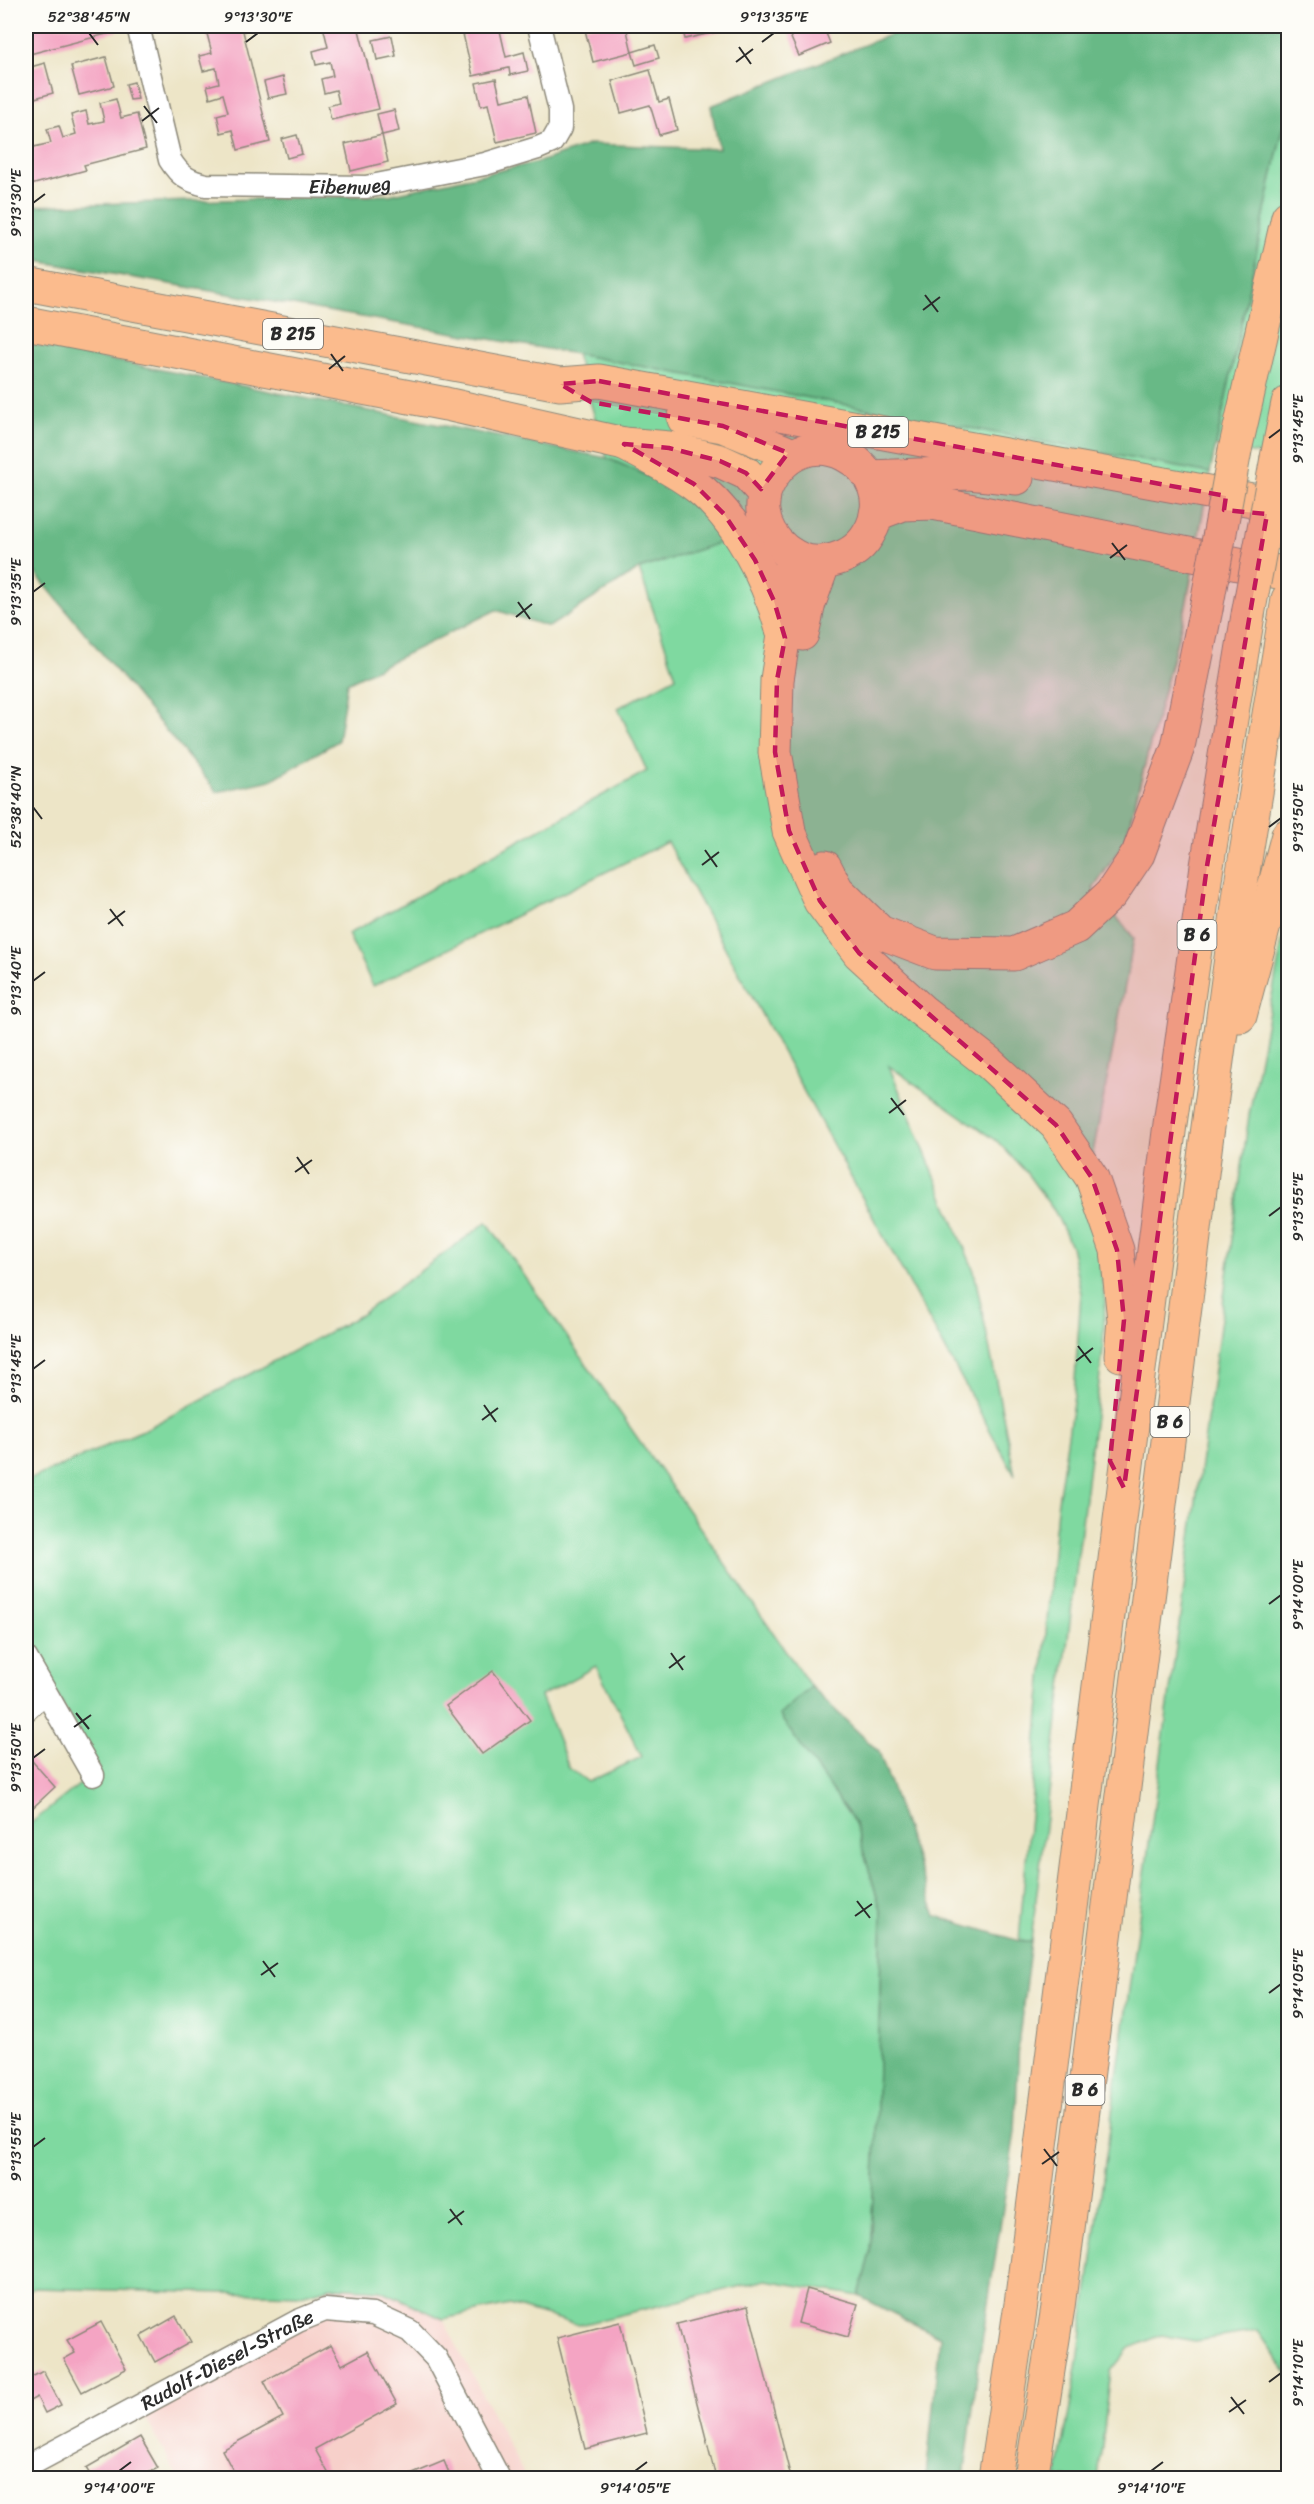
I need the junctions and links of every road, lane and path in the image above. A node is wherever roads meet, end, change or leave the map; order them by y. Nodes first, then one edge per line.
1 (138, 26) edge
2 (539, 26) edge
3 (1288, 217) edge
4 (26, 284) edge
5 (26, 323) edge
6 (560, 384) junction
7 (1288, 403) edge
8 (624, 444) junction
9 (793, 455) junction
10 (870, 477) junction
11 (764, 493) junction
12 (876, 514) junction
13 (1284, 515) edge
14 (791, 554) junction
15 (824, 562) junction
16 (1288, 574) edge
17 (1287, 610) edge
18 (785, 638) junction
19 (1288, 835) edge
20 (1206, 1142) junction
21 (1124, 1488) junction
22 (26, 1658) edge
23 (45, 1692) junction
24 (26, 1710) edge
25 (93, 1775) dead end
26 (26, 2467) edge
27 (499, 2478) edge
28 (995, 2478) edge
29 (1031, 2478) edge

1 - 2 street, Eibenweg
3 - 15 main road, bridge
4 - 6 main road, B 215
5 - 8 main road, B 215
6 - 9 main road, B 215
6 - 13 main road, B 215
7 - 21 main road, B 6, bridge
8 - 11 main road, B 215
8 - 18 main road
9 - 10 main road, B 215
9 - 11 main road
10 - 12 main road
10 - 13 main road, B 215
11 - 14 main road
12 - 15 main road
12 - 16 main road
14 - 15 main road
14 - 18 main road
17 - 20 main road, B 6
18 - 21 main road
19 - 20 main road
20 - 29 main road, B 6
21 - 28 main road, B 6
22 - 23 street
23 - 24 street
23 - 25 street
26 - 27 street, Rudolf-Diesel-Straße

